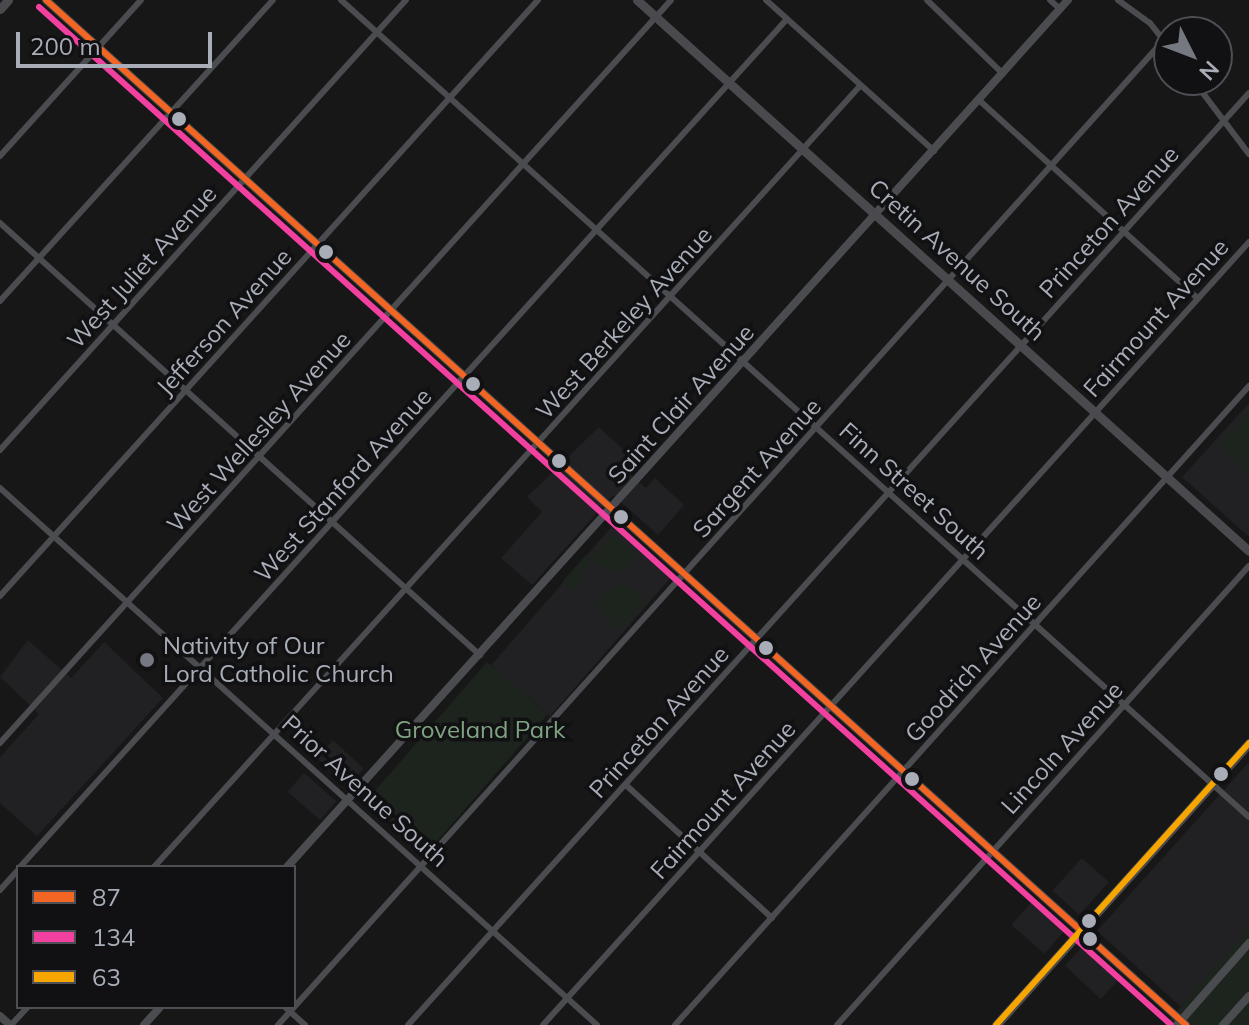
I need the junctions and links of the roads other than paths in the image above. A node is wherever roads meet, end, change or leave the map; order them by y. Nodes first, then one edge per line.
1 (8, 0) edge
2 (46, 0) edge
3 (141, 0) edge
4 (273, 0) edge
5 (341, 0) edge
6 (406, 0) edge
7 (538, 0) edge
8 (637, 0) edge
9 (671, 0) edge
10 (766, 0) edge
11 (927, 0) edge
12 (1050, 0) edge
13 (1068, 0) edge
14 (1118, 0) edge
15 (0, 9) edge
16 (1060, 9) junction
17 (656, 17) junction
18 (787, 19) junction
19 (1153, 30) edge
20 (377, 32) junction
21 (98, 47) junction
22 (1153, 52) edge
23 (1003, 74) junction
24 (730, 83) junction
25 (860, 86) junction
26 (1249, 93) edge
27 (1205, 96) edge
28 (451, 98) junction
29 (980, 101) junction
30 (171, 113) junction
31 (1224, 120) junction
32 (803, 149) junction
33 (934, 151) junction
34 (1249, 154) edge
35 (0, 156) edge
36 (525, 164) junction
37 (1051, 166) junction
38 (246, 179) junction
39 (877, 215) junction
40 (0, 223) edge
41 (598, 230) junction
42 (1124, 232) junction
43 (1249, 242) edge
44 (319, 245) junction
45 (39, 258) junction
46 (949, 281) junction
47 (671, 297) junction
48 (1198, 299) junction
49 (0, 301) edge
50 (393, 311) junction
51 (114, 325) junction
52 (1022, 346) junction
53 (745, 362) junction
54 (466, 377) junction
55 (1249, 386) edge
56 (187, 390) junction
57 (1095, 412) junction
58 (818, 429) junction
59 (540, 443) junction
60 (0, 450) edge
61 (260, 457) junction
62 (1168, 478) junction
63 (0, 488) edge
64 (889, 494) junction
65 (613, 509) junction
66 (334, 523) junction
67 (55, 536) junction
68 (1249, 551) edge
69 (964, 560) junction
70 (1249, 566) edge
71 (685, 575) junction
72 (407, 589) junction
73 (0, 596) edge
74 (128, 602) junction
75 (1036, 625) junction
76 (758, 640) junction
77 (480, 655) junction
78 (201, 669) junction
79 (1125, 705) junction
80 (832, 706) junction
81 (275, 734) junction
82 (0, 743) edge
83 (1249, 743) edge
84 (904, 771) junction
85 (1213, 784) junction
86 (627, 786) junction
87 (348, 800) junction
88 (1249, 817) edge
89 (993, 851) junction
90 (700, 852) junction
91 (24, 865) edge
92 (156, 865) edge
93 (289, 865) edge
94 (422, 866) junction
95 (16, 873) edge
96 (0, 890) edge
97 (772, 918) junction
98 (494, 931) junction
99 (1081, 931) junction
100 (1249, 943) edge
101 (1249, 996) edge
102 (567, 998) junction
103 (296, 999) edge
104 (26, 1009) edge
105 (158, 1009) edge
106 (287, 1009) edge
107 (0, 1016) edge
108 (1182, 1024) edge
109 (11, 1025) edge
110 (144, 1025) edge
111 (278, 1025) edge
112 (305, 1025) edge
113 (408, 1025) edge
114 (543, 1025) edge
115 (597, 1025) edge
116 (675, 1025) edge
117 (837, 1025) edge
118 (996, 1025) edge
119 (1223, 1025) edge

1 - 15 main road
2 - 21 street
3 - 21 street
4 - 30 street
5 - 20 street, Finn Street South
6 - 20 street, West Juliet Avenue
7 - 28 street, Jefferson Avenue
8 - 17 main road, Cretin Avenue South
9 - 17 street, West Wellesley Avenue
10 - 18 street
11 - 23 street
12 - 16 street
13 - 16 street, Saint Clair Avenue
14 - 19 street
16 - 23 street, Saint Clair Avenue
17 - 24 main road, Cretin Avenue South
17 - 36 street, West Wellesley Avenue
18 - 24 street, West Stanford Avenue
18 - 25 street
20 - 28 street, Finn Street South
20 - 38 street, West Juliet Avenue
21 - 30 street
21 - 35 street
22 - 37 street, Sargent Avenue
23 - 29 street, Saint Clair Avenue
24 - 32 main road, Cretin Avenue South
24 - 41 street, West Stanford Avenue
25 - 32 street, West Berkeley Avenue
25 - 33 street
26 - 31 street, Princeton Avenue
27 - 31 street
28 - 36 street, Finn Street South
28 - 44 street, Jefferson Avenue
29 - 33 street, Saint Clair Avenue
29 - 37 street
30 - 38 street
30 - 45 street
31 - 34 street
31 - 42 street, Princeton Avenue
32 - 39 main road, Cretin Avenue South
32 - 47 street, West Berkeley Avenue
33 - 39 street, Saint Clair Avenue
36 - 41 street, Finn Street South
36 - 50 street, West Wellesley Avenue
37 - 42 street
37 - 46 street, Sargent Avenue
38 - 44 street
38 - 51 street, West Juliet Avenue
39 - 46 main road, Cretin Avenue South
39 - 53 street, Saint Clair Avenue
40 - 45 street
41 - 47 street, Finn Street South
41 - 54 street, West Stanford Avenue
42 - 48 street
42 - 52 street, Princeton Avenue
43 - 48 street, Fairmount Avenue
44 - 50 street
44 - 56 street, Jefferson Avenue
45 - 49 street
45 - 51 street
46 - 52 main road, Cretin Avenue South
46 - 58 street, Sargent Avenue
47 - 53 street, Finn Street South
47 - 59 street, West Berkeley Avenue
48 - 57 street, Fairmount Avenue
50 - 54 street
50 - 61 street, West Wellesley Avenue
51 - 56 street
51 - 60 street, West Juliet Avenue
52 - 57 main road, Cretin Avenue South
52 - 64 street, Princeton Avenue
53 - 58 street, Finn Street South
53 - 65 street, Saint Clair Avenue
54 - 59 street
54 - 66 street, West Stanford Avenue
55 - 62 street, Goodrich Avenue
56 - 61 street
56 - 67 street, Jefferson Avenue
57 - 62 main road, Cretin Avenue South
57 - 69 street, Fairmount Avenue
58 - 64 street, Finn Street South
58 - 71 street, Sargent Avenue
59 - 65 street
59 - 72 street, West Berkeley Avenue
61 - 66 street
61 - 74 street, West Wellesley Avenue
62 - 68 main road, Cretin Avenue South
62 - 75 street, Goodrich Avenue
63 - 67 street, Prior Avenue South
64 - 69 street, Finn Street South
64 - 76 street, Princeton Avenue
65 - 71 street
65 - 77 street, Saint Clair Avenue
66 - 72 street
66 - 78 street, West Stanford Avenue
67 - 73 street, Jefferson Avenue
67 - 74 street, Prior Avenue South
69 - 75 street, Finn Street South
69 - 80 street, Fairmount Avenue
70 - 79 street, Lincoln Avenue
71 - 76 street
71 - 94 street, Sargent Avenue
72 - 77 street
72 - 81 street, West Berkeley Avenue
74 - 78 street, Prior Avenue South
74 - 82 street, West Wellesley Avenue
75 - 79 street, Finn Street South
75 - 84 street, Goodrich Avenue
76 - 80 street
76 - 86 street, Princeton Avenue
77 - 87 street, Saint Clair Avenue
78 - 81 street, Prior Avenue South
78 - 91 street, West Stanford Avenue
79 - 85 street, Finn Street South
79 - 89 street, Lincoln Avenue
80 - 84 street
80 - 90 street, Fairmount Avenue
81 - 87 street, Prior Avenue South
81 - 92 street, West Berkeley Avenue
83 - 85 main road
84 - 89 street
84 - 97 street, Goodrich Avenue
85 - 88 street, Finn Street South
85 - 99 main road
86 - 90 street
86 - 98 street, Princeton Avenue
87 - 93 street, Saint Clair Avenue
87 - 94 street, Prior Avenue South
89 - 99 street
89 - 117 street, Lincoln Avenue
90 - 97 street
90 - 102 street, Fairmount Avenue
94 - 98 street, Prior Avenue South
94 - 103 street, Sargent Avenue
95 - 96 street, West Stanford Avenue
97 - 116 street, Goodrich Avenue
98 - 102 street, Prior Avenue South
98 - 113 street, Princeton Avenue
99 - 108 street
99 - 118 main road
100 - 108 street
101 - 119 street
102 - 114 street, Fairmount Avenue
102 - 115 street, Prior Avenue South
104 - 109 street
105 - 110 street
106 - 111 street, Sargent Avenue
106 - 112 street
107 - 109 street

